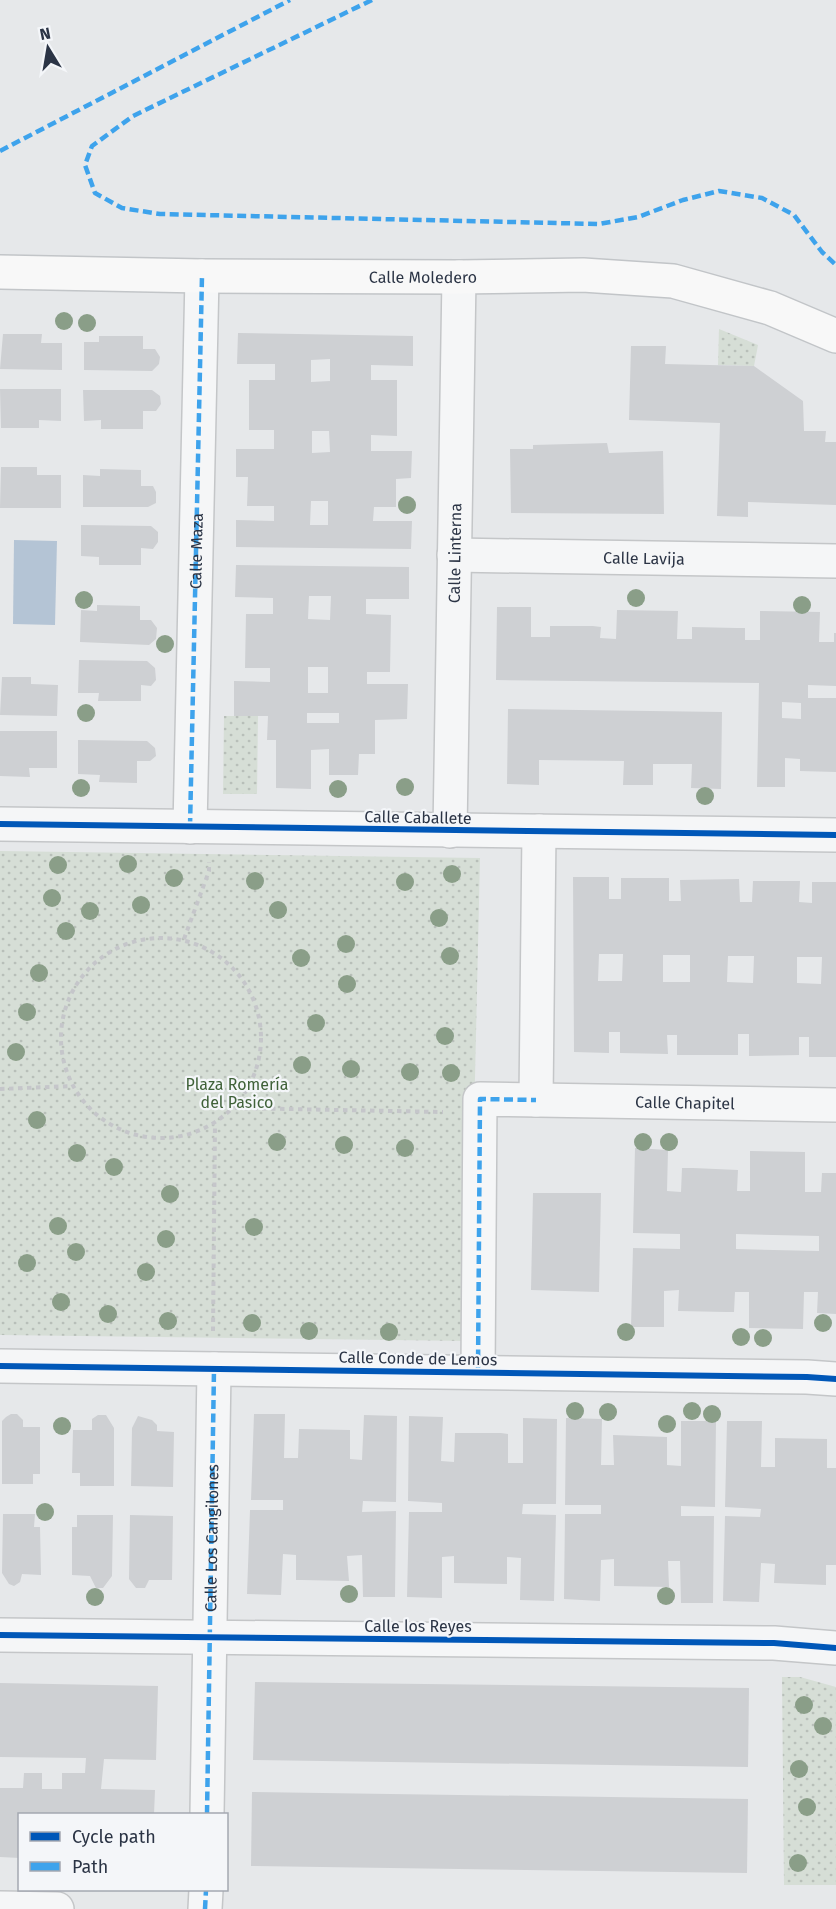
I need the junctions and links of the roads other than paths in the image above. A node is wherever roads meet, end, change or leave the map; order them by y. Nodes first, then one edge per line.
1 (0, 272) edge
2 (202, 276) junction
3 (459, 277) junction
4 (836, 336) edge
5 (454, 555) junction
6 (836, 561) edge
7 (0, 824) edge
8 (190, 827) junction
9 (450, 831) junction
10 (539, 831) junction
11 (836, 835) edge
12 (536, 1100) junction
13 (836, 1105) edge
14 (0, 1366) edge
15 (214, 1369) junction
16 (478, 1372) junction
17 (836, 1379) edge
18 (0, 1635) edge
19 (210, 1638) junction
20 (836, 1648) edge
21 (207, 1813) edge
22 (206, 1891) edge
23 (0, 1908) edge
24 (57, 1909) edge
25 (205, 1909) edge

1 - 2 main road, Calle Moledero
2 - 3 main road, Calle Moledero
2 - 8 street, Calle Maza
3 - 4 main road, Calle Moledero
3 - 5 street, Calle Linterna
5 - 6 street, Calle Lavija
5 - 9 street, Calle Linterna
7 - 8 street, Calle Caballete
8 - 9 street, Calle Caballete
9 - 10 street, Calle Caballete
10 - 11 street, Calle Caballete
10 - 12 street
12 - 13 street, Calle Chapitel
12 - 16 street, Calle Chapitel
14 - 15 street, Calle Conde de Lemos
15 - 16 street, Calle Conde de Lemos
15 - 19 street, Calle Los Cangilones
16 - 17 street, Calle Conde de Lemos
18 - 19 street, Calle los Reyes
19 - 20 street, Calle los Reyes
19 - 21 street, Calle Los Cangilones
22 - 25 street
23 - 24 street

